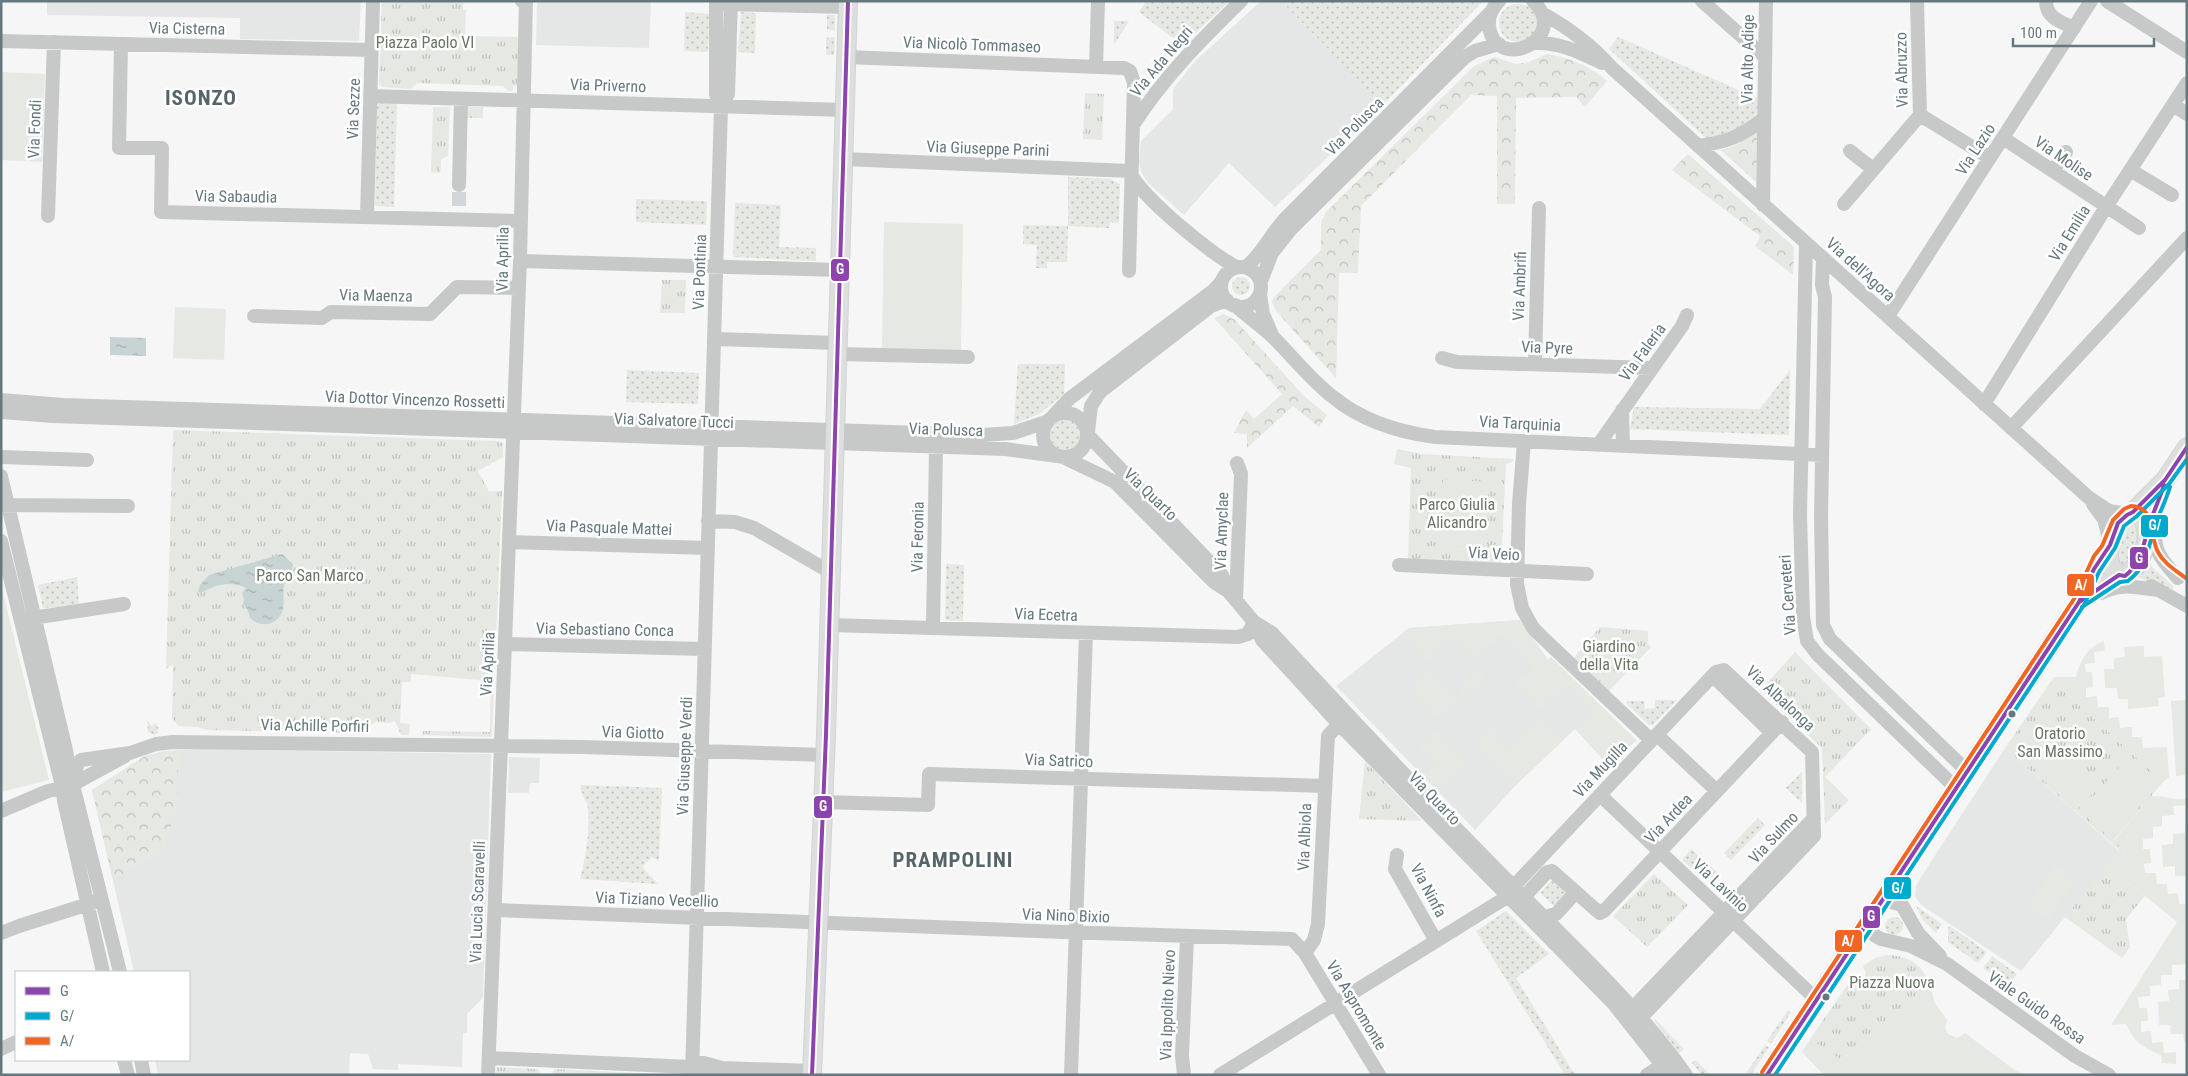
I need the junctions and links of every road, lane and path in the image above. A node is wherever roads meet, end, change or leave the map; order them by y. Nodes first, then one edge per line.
1 (373, 1) edge
2 (522, 1) edge
3 (1098, 1) edge
4 (1241, 1) edge
5 (1499, 1) edge
6 (1533, 1) edge
7 (1702, 1) edge
8 (1766, 1) edge
9 (1917, 1) edge
10 (2046, 1) edge
11 (2091, 1) edge
12 (2107, 1) edge
13 (716, 2) edge
14 (731, 3) edge
15 (848, 4) edge
16 (1490, 13) junction
17 (1542, 13) junction
18 (1567, 28) junction
19 (2074, 28) junction
20 (1, 41) edge
21 (54, 42) junction
22 (1534, 43) junction
23 (121, 44) junction
24 (1499, 44) junction
25 (1556, 44) junction
26 (372, 50) junction
27 (2187, 52) edge
28 (846, 57) junction
29 (1765, 57) junction
30 (1096, 67) junction
31 (1612, 68) junction
32 (1130, 71) junction
33 (2187, 83) edge
34 (1154, 93) junction
35 (370, 96) junction
36 (461, 99) junction
37 (523, 100) junction
38 (2172, 105) junction
39 (721, 107) junction
40 (845, 110) junction
41 (2187, 114) edge
42 (1920, 115) junction
43 (1764, 118) junction
44 (1132, 126) junction
45 (2003, 138) junction
46 (1698, 146) junction
47 (1850, 151) dead end
48 (2066, 152) dead end
49 (1990, 158) junction
50 (844, 159) junction
51 (1873, 169) junction
52 (2130, 170) junction
53 (1130, 171) junction
54 (2053, 171) junction
55 (459, 186) tunnel mouth
56 (2172, 196) dead end
57 (1763, 204) junction
58 (1844, 204) dead end
59 (2106, 207) junction
60 (1539, 208) dead end
61 (48, 216) dead end
62 (367, 217) junction
63 (520, 222) junction
64 (2139, 228) dead end
65 (2187, 238) edge
66 (1806, 243) junction
67 (1204, 247) junction
68 (1823, 258) junction
69 (520, 262) junction
70 (717, 266) junction
71 (1242, 267) junction
72 (839, 270) junction
73 (1129, 272) dead end
74 (1223, 278) junction
75 (1854, 286) junction
76 (1260, 287) junction
77 (519, 288) junction
78 (1824, 296) junction
79 (1231, 303) junction
80 (1687, 315) dead end
81 (254, 316) dead end
82 (1888, 316) junction
83 (1805, 320) junction
84 (1824, 321) junction
85 (1272, 336) junction
86 (715, 339) junction
87 (837, 348) junction
88 (968, 356) dead end
89 (1442, 358) dead end
90 (1535, 364) junction
91 (1652, 368) junction
92 (1, 400) edge
93 (1984, 404) junction
94 (1622, 409) junction
95 (1, 412) edge
96 (17, 413) junction
97 (1050, 419) junction
98 (1, 423) edge
99 (514, 426) junction
100 (2011, 428) junction
101 (711, 432) junction
102 (1088, 433) junction
103 (834, 437) junction
104 (1524, 441) junction
105 (1598, 444) junction
106 (1623, 445) junction
107 (936, 447) junction
108 (2187, 447) edge
109 (1801, 454) junction
110 (1822, 454) junction
111 (1, 456) edge
112 (1060, 456) junction
113 (87, 460) dead end
114 (1237, 463) dead end
115 (1, 476) edge
116 (2161, 485) junction
117 (2088, 497) junction
118 (5, 505) edge
119 (128, 506) dead end
120 (2130, 513) junction
121 (1800, 515) junction
122 (1821, 516) junction
123 (708, 521) junction
124 (2147, 534) junction
125 (1, 541) edge
126 (509, 542) junction
127 (2109, 545) junction
128 (708, 548) junction
129 (1399, 565) dead end
130 (830, 572) junction
131 (1516, 572) junction
132 (1587, 574) dead end
133 (2122, 576) junction
134 (2182, 582) edge
135 (2159, 590) junction
136 (1232, 596) junction
137 (2079, 602) junction
138 (124, 604) dead end
139 (2187, 606) edge
140 (35, 616) junction
141 (21, 620) junction
142 (1254, 622) junction
143 (829, 625) junction
144 (933, 628) junction
145 (1086, 633) junction
146 (505, 644) junction
147 (704, 648) junction
148 (1712, 676) joint
149 (1909, 715) junction
150 (1343, 719) junction
151 (1777, 728) junction
152 (1895, 730) junction
153 (1654, 738) junction
154 (500, 747) junction
155 (702, 752) junction
156 (825, 755) junction
157 (1968, 772) junction
158 (1081, 778) junction
159 (68, 785) junction
160 (1324, 786) junction
161 (1957, 789) junction
162 (1717, 792) junction
163 (1600, 795) junction
164 (823, 802) junction
165 (1, 811) edge
166 (1814, 818) joint
167 (1660, 852) junction
168 (1397, 856) dead end
169 (1904, 869) junction
170 (1510, 892) junction
171 (1576, 892) junction
172 (1524, 897) junction
173 (103, 899) junction
174 (1881, 904) junction
175 (88, 906) junction
176 (1906, 908) junction
177 (495, 910) junction
178 (1545, 917) junction
179 (1729, 917) junction
180 (697, 919) junction
181 (819, 923) junction
182 (1869, 923) junction
183 (1, 933) edge
184 (1075, 933) junction
185 (1187, 936) junction
186 (1881, 939) junction
187 (1436, 941) junction
188 (1852, 948) junction
189 (1305, 953) junction
190 (1948, 964) junction
191 (104, 971) edge
192 (120, 971) edge
193 (1817, 1000) junction
194 (1334, 1003) junction
195 (1634, 1017) junction
196 (15, 1042) edge
197 (1, 1049) edge
198 (489, 1058) junction
199 (124, 1061) edge
200 (140, 1061) edge
201 (1669, 1066) edge
202 (545, 1068) edge
203 (692, 1069) edge
204 (812, 1073) edge
205 (128, 1075) edge
206 (144, 1075) edge
207 (488, 1075) edge
208 (1071, 1075) edge
209 (1184, 1075) edge
210 (1220, 1075) edge
211 (1379, 1075) edge
212 (1647, 1075) edge
213 (1686, 1075) edge
214 (1767, 1075) edge
215 (2109, 1075) edge

1 - 26 street, Via Sezze
2 - 37 street
3 - 30 street
4 - 34 street, Via Ada Negri
5 - 16 street
6 - 17 street, Via dell'Agora
7 - 29 street
8 - 29 street, Via Alto Adige
9 - 42 street, Via Abruzzo
10 - 19 street
11 - 19 street, Via Lazio
12 - 27 street
13 - 14 street
13 - 39 street, Via Pontinia
14 - 15 street
14 - 39 street, Via Pontinia
15 - 28 main road
16 - 24 street
16 - 71 street, Via Polusca
17 - 18 street, Via dell'Agora
17 - 22 street
18 - 25 street
18 - 31 street, Via dell'Agora
19 - 45 street, Via Lazio
20 - 21 street, Via Cisterna
21 - 23 street, Via Cisterna
21 - 61 street, Via Fondi
22 - 24 street, Via dell'Agora
22 - 25 street, Via dell'Agora
23 - 26 street, Via Cisterna
23 - 62 street, Via Sabaudia
24 - 76 street, Via Polusca
25 - 31 street, Via dell'Agora
26 - 35 street, Via Sezze
28 - 30 street, Via Nicolò Tommaseo
28 - 40 main road
29 - 43 street, Via Alto Adige
30 - 32 street, Via Nicolò Tommaseo
31 - 46 street, Via dell'Agora
32 - 34 street
32 - 44 street
33 - 38 street, Via Emilia
34 - 44 street, Via Ada Negri
35 - 36 street, Via Priverno
35 - 62 street, Via Sezze
36 - 37 street, Via Priverno
36 - 55 street
37 - 39 street, Via Priverno
37 - 63 street, Via Aprilia
38 - 41 street
38 - 52 street, Via Emilia
39 - 40 street, Via Priverno
39 - 70 street, Via Pontinia
40 - 50 main road
42 - 49 street, Via Abruzzo
42 - 51 street
43 - 46 street, Via Alto Adige
43 - 57 street, Via Alto Adige
44 - 53 street
45 - 49 street, Via Lazio
45 - 54 street, Via Molise
46 - 57 street, Via dell'Agora
47 - 51 street
48 - 54 street
49 - 82 street, Via Lazio
50 - 53 street, Via Giuseppe Parini
50 - 72 main road
51 - 58 street
52 - 56 street
52 - 59 street, Via Emilia
53 - 67 street
53 - 73 street
54 - 59 street, Via Molise
57 - 66 street, Via dell'Agora
59 - 64 street, Via Molise
59 - 93 street, Via Emilia
60 - 90 street, Via Ambrifi
62 - 63 street, Via Sabaudia
63 - 69 street, Via Aprilia
65 - 100 street
66 - 68 street, Via dell'Agora
66 - 83 street, Via Cerveteri
67 - 71 street
67 - 74 street
68 - 75 street, Via dell'Agora
68 - 78 street
69 - 70 street
69 - 77 street, Via Aprilia
70 - 72 street
70 - 86 street, Via Pontinia
71 - 74 street, Via Polusca
71 - 76 street
72 - 87 main road
74 - 79 street
74 - 97 street, Via Polusca
75 - 78 street
75 - 82 street, Via dell'Agora
76 - 79 street
76 - 85 street, Via Tarquinia
77 - 81 street, Via Maenza
77 - 99 street, Via Aprilia
78 - 84 street
79 - 85 street, Via Tarquinia
79 - 102 street
80 - 91 street, Via Faleria
82 - 93 street, Via dell'Agora
83 - 84 street
83 - 109 street, Via Cerveteri
84 - 110 street
85 - 104 street, Via Tarquinia
86 - 87 street
86 - 101 street, Via Pontinia
87 - 88 street
87 - 103 main road
89 - 90 street, Via Pyre
90 - 91 street, Via Pyre
91 - 94 street, Via Faleria
92 - 99 street, Via Dottor Vincenzo Rossetti
93 - 100 street, Via dell'Agora
94 - 105 street, Via Faleria
94 - 106 street
95 - 96 street, Via Dottor Vincenzo Rossetti
96 - 98 street
96 - 99 street, Via Dottor Vincenzo Rossetti
97 - 102 street
97 - 103 street, Via Polusca
97 - 112 street
99 - 101 street, Via Salvatore Tucci
99 - 126 street, Via Aprilia
100 - 117 street, Via dell'Agora
101 - 103 street, Via Salvatore Tucci
101 - 123 street, Via Giuseppe Verdi
102 - 112 street
102 - 136 street, Via Quarto
103 - 107 street, Via Polusca
103 - 130 main road
104 - 105 street, Via Tarquinia
104 - 131 street
105 - 106 street, Via Tarquinia
106 - 109 street, Via Tarquinia
107 - 112 street, Via Polusca
107 - 144 street, Via Feronia
108 - 116 main road
109 - 110 street
109 - 121 street, Via Cerveteri
110 - 122 street
111 - 113 street
112 - 136 street, Via Quarto
114 - 136 street, Via Amyclae
115 - 118 street
116 - 117 street
116 - 120 main road
116 - 124 main road
116 - 134 street
117 - 120 street, Via dell'Agora
117 - 127 street, Via dell'Agora
118 - 119 street
118 - 140 street
120 - 124 main road
120 - 127 main road
121 - 122 street
121 - 152 street, Via Cerveteri
122 - 149 street
123 - 128 street, Via Giuseppe Verdi
123 - 130 street
124 - 133 main road
124 - 134 street
125 - 141 street
126 - 128 street, Via Pasquale Mattei
126 - 146 street, Via Aprilia
127 - 133 main road
127 - 137 main road
128 - 147 street, Via Giuseppe Verdi
129 - 131 street, Via Veio
130 - 143 main road
131 - 132 street, Via Veio
131 - 153 street
133 - 135 street
133 - 137 main road
135 - 137 street
135 - 139 street
136 - 142 street, Via Quarto
137 - 157 main road
138 - 140 street
140 - 141 street
140 - 159 street
141 - 159 street
142 - 145 street, Via Ecetra
142 - 150 street, Via Quarto
143 - 144 street, Via Ecetra
143 - 156 main road
144 - 145 street, Via Ecetra
145 - 158 street
146 - 147 street, Via Sebastiano Conca
146 - 154 street, Via Aprilia
147 - 155 street, Via Giuseppe Verdi
148 - 151 street, Via Albalonga
148 - 153 street, Via Mugilla
149 - 152 street
149 - 157 street
150 - 160 street, Via Albiola
150 - 170 street, Via Quarto
151 - 162 street, Via Ardea
151 - 166 street, Via Albalonga
152 - 161 street, Via Cerveteri
153 - 162 street
153 - 163 street, Via Mugilla
154 - 155 street, Via Giotto
154 - 159 street, Via Achille Porfiri
154 - 177 street, Via Lucia Scaravelli
155 - 156 street, Via Giotto
155 - 180 street, Via Giuseppe Verdi
156 - 164 main road
157 - 161 main road
158 - 160 street, Via Satrico
158 - 164 street, Via Satrico
158 - 184 street
159 - 165 street, Via Achille Porfiri
159 - 173 street
159 - 175 street
160 - 189 street, Via Albiola
161 - 169 main road
162 - 167 street, Via Ardea
163 - 167 street, Via Lavinio
163 - 170 street, Via Mugilla
164 - 181 main road
166 - 179 street, Via Sulmo
167 - 171 street, Via Ardea
167 - 179 street, Via Lavinio
168 - 187 street, Via Ninfa
169 - 174 main road
169 - 176 street, Viale Guido Rossa
170 - 172 street
170 - 187 street, Via Mugilla
170 - 195 street, Via Quarto
171 - 172 street, Via Ardea
171 - 178 street
172 - 178 street, Via Quarto
173 - 175 street
173 - 192 street
174 - 176 street
174 - 182 main road
175 - 183 street
175 - 191 street
176 - 190 street, Viale Guido Rossa
177 - 180 street, Via Tiziano Vecellio
177 - 198 street, Via Lucia Scaravelli
178 - 195 street, Via Quarto
179 - 193 street, Via Lavinio
179 - 195 street, Via Sulmo
180 - 181 street, Via Tiziano Vecellio
180 - 203 street, Via Giuseppe Verdi
181 - 184 street, Via Nino Bixio
181 - 204 main road
182 - 186 street
182 - 188 main road
184 - 185 street, Via Nino Bixio
184 - 208 street
185 - 189 street, Via Nino Bixio
185 - 209 street, Via Ippolito Nievo
186 - 188 street, Viale Guido Rossa
186 - 190 street, Viale Guido Rossa
187 - 194 street, Via Mugilla
188 - 193 main road
189 - 194 street, Via Aspromonte
190 - 215 street, Viale Guido Rossa
193 - 214 main road
194 - 210 street, Via Mugilla
194 - 211 street, Via Aspromonte
195 - 201 street, Via Quarto
196 - 197 street
198 - 202 street
198 - 207 street, Via Lucia Scaravelli
199 - 205 street
200 - 206 street
201 - 212 street
201 - 213 street, Via Quarto
202 - 203 street
203 - 204 street

